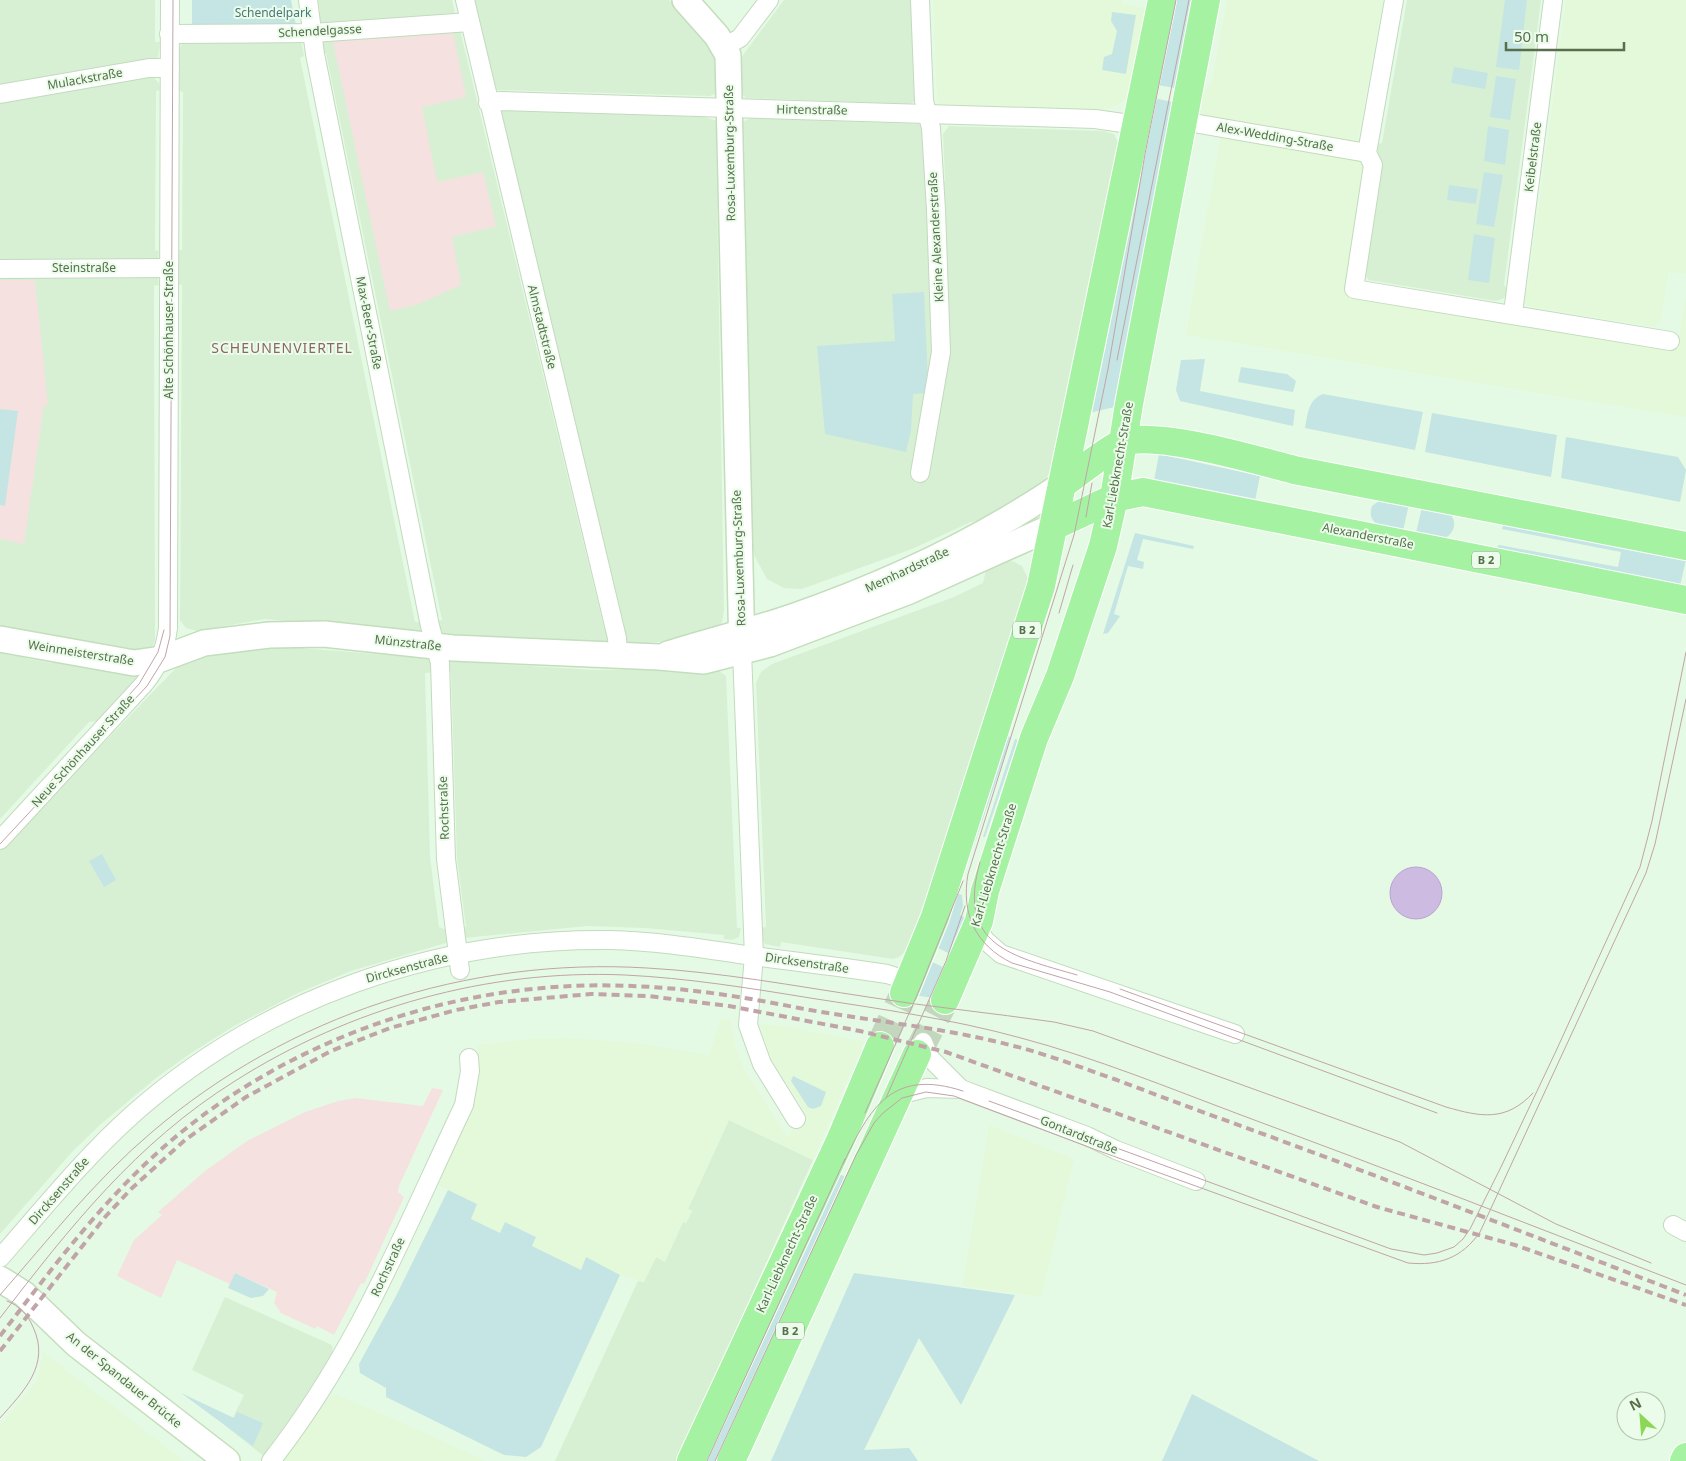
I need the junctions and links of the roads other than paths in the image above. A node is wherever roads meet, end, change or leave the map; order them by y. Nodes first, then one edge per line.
1 (170, 0) edge
2 (308, 0) edge
3 (465, 0) edge
4 (685, 0) edge
5 (769, 0) edge
6 (920, 0) edge
7 (1162, 0) edge
8 (1206, 0) edge
9 (1394, 0) edge
10 (1553, 0) edge
11 (470, 22) junction
12 (313, 32) junction
13 (170, 34) junction
14 (724, 47) junction
15 (170, 68) junction
16 (0, 94) edge
17 (488, 103) junction
18 (730, 108) junction
19 (927, 113) junction
20 (1182, 121) junction
21 (1137, 125) junction
22 (1367, 153) junction
23 (0, 268) edge
24 (169, 268) junction
25 (1512, 313) junction
26 (1670, 340) dead end
27 (1124, 442) junction
28 (920, 473) dead end
29 (1063, 484) junction
30 (1114, 498) junction
31 (1054, 526) junction
32 (1686, 546) edge
33 (1686, 600) edge
34 (0, 639) edge
35 (742, 643) junction
36 (436, 646) junction
37 (618, 655) junction
38 (161, 659) junction
39 (0, 840) edge
40 (977, 926) junction
41 (754, 956) junction
42 (460, 962) junction
43 (907, 987) joint
44 (945, 1000) tunnel mouth
45 (1235, 1034) dead end
46 (880, 1046) tunnel mouth
47 (920, 1048) joint
48 (470, 1058) dead end
49 (961, 1089) junction
50 (898, 1095) junction
51 (796, 1119) dead end
52 (1196, 1181) dead end
53 (0, 1258) edge
54 (0, 1279) edge
55 (1686, 1458) edge
56 (226, 1461) edge
57 (271, 1461) edge
58 (691, 1461) edge
59 (731, 1461) edge
60 (1684, 1461) edge

1 - 13 street, Alte Schönhauser Straße
2 - 12 street, Max-Beer-Straße
3 - 11 street, Almstadtstraße
4 - 14 street, Rosa-Luxemburg-Straße
5 - 14 street
6 - 19 street, Kleine Alexanderstraße
7 - 21 main road
8 - 20 main road, Karl-Liebknecht-Straße
9 - 22 street
10 - 25 street, Keibelstraße
11 - 12 street, Schendelgasse
11 - 17 street, Almstadtstraße
12 - 13 street, Schendelgasse
12 - 36 street, Max-Beer-Straße
13 - 15 street, Alte Schönhauser Straße
14 - 18 street, Rosa-Luxemburg-Straße
15 - 16 street, Mulackstraße
15 - 24 street, Alte Schönhauser Straße
17 - 18 street, Hirtenstraße
17 - 37 street, Almstadtstraße
18 - 19 street, Hirtenstraße
18 - 35 street, Rosa-Luxemburg-Straße
19 - 21 street, Hirtenstraße
19 - 28 street, Kleine Alexanderstraße
20 - 22 street, Alex-Wedding-Straße
20 - 27 main road, Karl-Liebknecht-Straße
21 - 29 main road
22 - 25 street
23 - 24 street, Steinstraße
24 - 38 street, Alte Schönhauser Straße
25 - 26 street
27 - 29 main road
27 - 30 main road, Karl-Liebknecht-Straße
27 - 32 main road
29 - 31 main road, B 2
29 - 35 street, Memhardstraße
30 - 31 main road, Alexanderstraße
30 - 33 main road, Alexanderstraße / B 2
30 - 40 main road, Karl-Liebknecht-Straße
31 - 35 street, Memhardstraße
31 - 43 main road, B 2
34 - 38 street, Weinmeisterstraße
35 - 37 street, Münzstraße
35 - 41 street, Rosa-Luxemburg-Straße
36 - 37 street, Münzstraße
36 - 38 street, Münzstraße
36 - 42 street, Rochstraße
38 - 39 street, Neue Schönhauser Straße
40 - 44 main road, Karl-Liebknecht-Straße
40 - 45 street
41 - 42 street, Dircksenstraße
41 - 43 street, Dircksenstraße
41 - 51 street, Rosa-Luxemburg-Straße
42 - 53 street, Dircksenstraße
46 - 58 main road, Karl-Liebknecht-Straße / B 2
47 - 49 street, Gontardstraße
47 - 50 main road, B 2
48 - 57 street, Rochstraße
49 - 50 street, Gontardstraße
49 - 52 street, Gontardstraße
50 - 59 main road, B 2
54 - 56 street, An der Spandauer Brücke
55 - 60 main road

